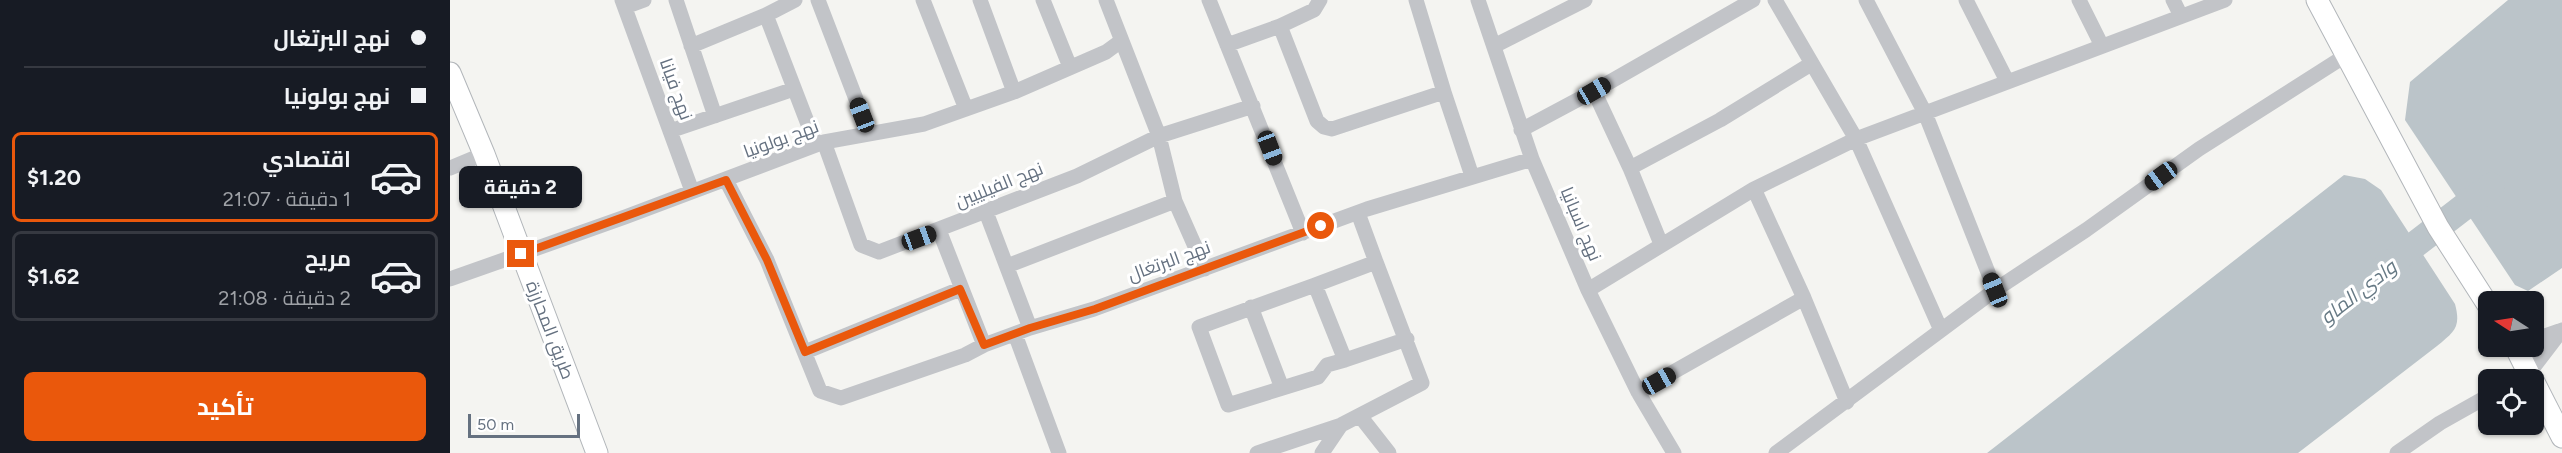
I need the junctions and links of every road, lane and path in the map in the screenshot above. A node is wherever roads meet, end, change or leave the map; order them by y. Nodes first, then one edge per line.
1 (644, 0) edge
2 (676, 0) edge
3 (795, 0) edge
4 (818, 0) edge
5 (923, 0) edge
6 (980, 0) edge
7 (1042, 0) edge
8 (1106, 0) edge
9 (1209, 0) edge
10 (1320, 0) edge
11 (1416, 0) edge
12 (1478, 0) edge
13 (1585, 0) edge
14 (1753, 0) edge
15 (1775, 0) edge
16 (1866, 0) edge
17 (1966, 0) edge
18 (2079, 0) edge
19 (2173, 0) edge
20 (2225, 0) edge
21 (2317, 0) edge
22 (623, 4) edge
23 (766, 15) junction
24 (2181, 16) junction
25 (1280, 26) junction
26 (1121, 41) junction
27 (1227, 45) junction
28 (691, 46) junction
29 (1494, 46) junction
30 (2102, 46) junction
31 (2345, 56) junction
32 (1811, 64) junction
33 (1070, 68) junction
34 (450, 73) edge
35 (2007, 81) junction
36 (794, 89) junction
37 (1594, 91) junction
38 (1014, 92) junction
39 (1444, 92) junction
40 (1253, 106) junction
41 (966, 109) junction
42 (1924, 113) junction
43 (715, 116) junction
44 (1521, 130) junction
45 (670, 131) junction
46 (869, 133) junction
47 (1159, 136) junction
48 (1856, 139) junction
49 (820, 144) junction
50 (484, 154) junction
51 (1532, 159) junction
52 (450, 168) edge
53 (1630, 168) junction
54 (1472, 177) junction
55 (726, 180) junction
56 (1754, 189) junction
57 (692, 191) junction
58 (1175, 201) junction
59 (986, 212) junction
60 (1358, 213) junction
61 (939, 230) junction
62 (1303, 233) junction
63 (1661, 244) junction
64 (521, 254) junction
65 (1376, 262) junction
66 (1007, 266) junction
67 (1205, 269) junction
68 (450, 279) edge
69 (1315, 285) junction
70 (960, 289) junction
71 (1995, 290) junction
72 (1588, 291) junction
73 (2479, 291) edge
74 (1804, 298) junction
75 (1251, 307) junction
76 (1030, 328) junction
77 (1940, 328) junction
78 (2562, 330) edge
79 (1014, 334) junction
80 (2544, 336) edge
81 (1407, 339) junction
82 (984, 345) junction
83 (805, 352) junction
84 (1345, 360) junction
85 (2534, 369) edge
86 (1282, 388) junction
87 (1638, 393) junction
88 (1847, 402) junction
89 (2478, 402) edge
90 (2544, 406) edge
91 (1360, 416) junction
92 (1341, 425) junction
93 (2562, 437) edge
94 (597, 453) edge
95 (1059, 453) edge
96 (1257, 453) edge
97 (1322, 453) edge
98 (1389, 453) edge
99 (1674, 453) edge
100 (1776, 453) edge
101 (2397, 453) edge

1 - 22 street
2 - 28 street
3 - 23 street
4 - 46 street
5 - 41 street
6 - 38 street
7 - 33 street
8 - 26 street
9 - 27 street
10 - 25 street
11 - 39 street
12 - 29 street, نهج اسبانيا
13 - 29 street
14 - 37 street
15 - 32 street
16 - 42 street
17 - 35 street
18 - 30 street
19 - 24 street
20 - 24 street
21 - 31 street
22 - 45 street, نهج فيانا
23 - 28 street
23 - 36 street, نهج الفيليبين
24 - 30 street
25 - 27 street
25 - 39 street
26 - 33 street, نهج بولونيا
26 - 47 street
27 - 40 street
28 - 43 street
29 - 44 street, نهج اسبانيا
30 - 35 street
31 - 71 street
31 - 73 street
32 - 48 street
32 - 53 street
33 - 38 street, نهج بولونيا
34 - 50 street, طريق المحارزة
35 - 42 street
36 - 43 street
36 - 49 street, نهج الفيليبين
37 - 44 street
37 - 53 street
38 - 41 street, نهج بولونيا
39 - 54 street
40 - 47 street, نهج الفيليبين
40 - 62 street
41 - 46 street, نهج بولونيا
42 - 48 street
42 - 71 street
43 - 45 street
44 - 51 street, نهج اسبانيا
45 - 57 street, نهج فيانا
46 - 49 street, نهج بولونيا
47 - 58 street
47 - 59 street, نهج الفيليبين
48 - 56 street
48 - 77 street
49 - 55 street, نهج بولونيا
49 - 61 street, نهج الفيليبين
50 - 52 street
50 - 64 street, طريق المحارزة
51 - 54 street, نهج البرتغال
51 - 72 street, نهج اسبانيا
53 - 63 street
54 - 60 street, نهج البرتغال
55 - 57 street, نهج بولونيا
55 - 83 street
56 - 63 street
56 - 74 street
57 - 64 street, نهج بولونيا
58 - 66 street
58 - 67 street
59 - 61 street, نهج الفيليبين
59 - 66 street
60 - 62 street, نهج البرتغال
60 - 65 street
61 - 70 street
62 - 67 street, نهج البرتغال
63 - 72 street
64 - 68 street, نهج بولونيا
64 - 94 street, طريق المحارزة
65 - 69 street
65 - 81 street
66 - 76 street
67 - 76 street, نهج البرتغال
69 - 75 street
69 - 84 street
70 - 82 street
70 - 83 street
71 - 77 street
72 - 87 street, نهج اسبانيا
74 - 87 street
74 - 88 street
75 - 86 street
75 - 86 street
76 - 79 street, نهج البرتغال
77 - 88 street
78 - 80 street
78 - 85 street
79 - 82 street, نهج البرتغال
79 - 95 street
81 - 84 street
81 - 91 street
82 - 83 street, نهج البرتغال
84 - 86 street
87 - 99 street, نهج اسبانيا
88 - 100 street
89 - 101 street
90 - 93 street
91 - 92 street
91 - 98 street
92 - 96 street
92 - 97 street

